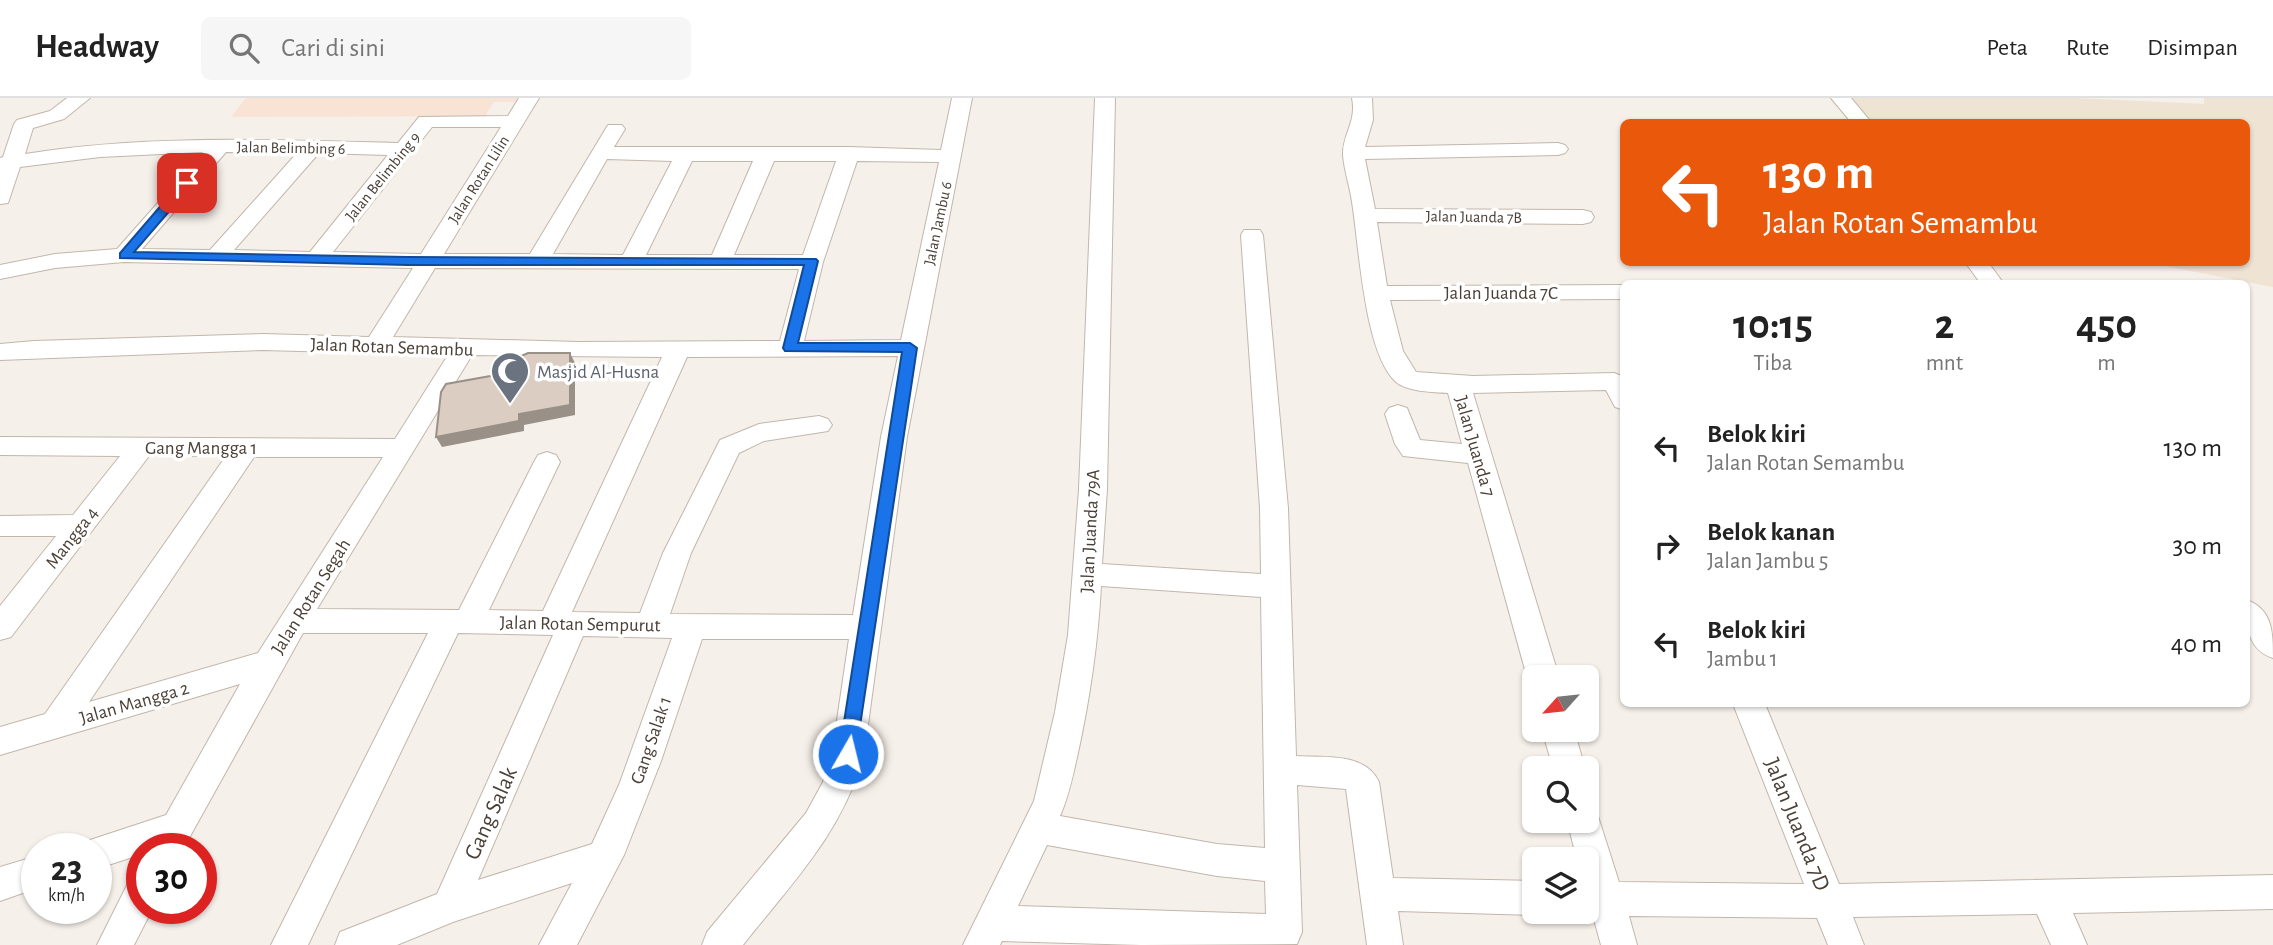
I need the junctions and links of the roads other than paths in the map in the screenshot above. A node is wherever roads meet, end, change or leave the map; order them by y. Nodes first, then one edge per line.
1 (80, 98) edge
2 (529, 98) edge
3 (962, 98) edge
4 (1105, 98) edge
5 (1362, 98) edge
6 (1841, 98) edge
7 (1858, 119) edge
8 (503, 121) dead end
9 (24, 124) junction
10 (0, 128) edge
11 (615, 129) dead end
12 (219, 147) junction
13 (313, 147) junction
14 (404, 149) junction
15 (1558, 149) dead end
16 (599, 153) junction
17 (767, 153) junction
18 (849, 153) junction
19 (1353, 153) junction
20 (685, 155) junction
21 (950, 156) junction
22 (5, 163) edge
23 (0, 198) edge
24 (1366, 215) junction
25 (1583, 217) dead end
26 (1252, 235) dead end
27 (124, 255) junction
28 (215, 258) junction
29 (316, 259) junction
30 (538, 260) junction
31 (428, 261) junction
32 (812, 261) junction
33 (631, 262) junction
34 (720, 262) junction
35 (1979, 266) edge
36 (0, 272) edge
37 (1990, 280) edge
38 (1620, 292) edge
39 (1377, 293) junction
40 (376, 345) junction
41 (790, 348) junction
42 (910, 348) junction
43 (464, 349) junction
44 (678, 350) junction
45 (0, 352) edge
46 (1458, 384) junction
47 (1620, 388) edge
48 (1398, 414) dead end
49 (819, 425) dead end
50 (0, 446) edge
51 (142, 447) junction
52 (247, 447) junction
53 (402, 448) junction
54 (1479, 455) junction
55 (547, 462) dead end
56 (81, 525) junction
57 (0, 526) edge
58 (1087, 574) junction
59 (1275, 586) junction
60 (2250, 616) edge
61 (293, 621) junction
62 (459, 622) junction
63 (563, 623) junction
64 (651, 624) junction
65 (693, 625) junction
66 (867, 627) junction
67 (0, 628) edge
68 (2273, 646) edge
69 (268, 663) junction
70 (1540, 665) edge
71 (1750, 707) edge
72 (56, 724) junction
73 (0, 741) edge
74 (1280, 769) junction
75 (1038, 828) junction
76 (174, 833) edge
77 (607, 855) junction
78 (1283, 866) junction
79 (21, 877) edge
80 (0, 884) edge
81 (2273, 892) edge
82 (1379, 894) junction
83 (2048, 897) junction
84 (1522, 898) edge
85 (1599, 899) edge
86 (1829, 901) junction
87 (1599, 903) edge
88 (451, 906) junction
89 (126, 924) edge
90 (986, 934) edge
91 (115, 945) edge
92 (289, 945) edge
93 (354, 945) edge
94 (557, 945) edge
95 (720, 945) edge
96 (1385, 945) edge
97 (1619, 945) edge
98 (1846, 945) edge
99 (2069, 945) edge

1 - 9 street
2 - 31 street, Jalan Rotan Lilin
3 - 21 street, Jalan Jambu 6
4 - 58 street, Jalan Juanda 79A
5 - 19 street
6 - 7 street
8 - 14 street, Jalan Belimbing 9
9 - 10 street
9 - 22 street
11 - 16 street
12 - 13 street, Jalan Belimbing 6
12 - 22 street, Jalan Belimbing 6
12 - 27 street
13 - 14 street, Jalan Belimbing 6
13 - 28 street
14 - 29 street, Jalan Belimbing 9
15 - 19 street
16 - 20 street
16 - 30 street
17 - 18 street
17 - 20 street
17 - 34 street
18 - 21 street
18 - 32 street
19 - 24 street, Jalan Juanda 7
20 - 33 street
21 - 42 street, Jalan Jambu 6
22 - 23 street
24 - 25 street, Jalan Juanda 7B
24 - 39 street, Jalan Juanda 7
26 - 59 street
27 - 28 street
27 - 36 street
28 - 29 street
29 - 31 street
30 - 31 street
30 - 33 street
31 - 40 street, Jalan Rotan Lilin
32 - 34 street
32 - 41 street
33 - 34 street
35 - 37 street
38 - 39 street, Jalan Juanda 7C
39 - 46 street, Jalan Juanda 7
40 - 43 street, Jalan Rotan Semambu
40 - 45 street, Jalan Rotan Semambu
41 - 42 street, Jalan Rotan Semambu
41 - 44 street, Jalan Rotan Semambu
42 - 66 street, Jalan Jambu 6
43 - 44 street, Jalan Rotan Semambu
43 - 53 street, Jalan Rotan Segah
44 - 63 street, Gang Salak
46 - 47 street
46 - 54 street, Jalan Juanda 7
48 - 54 street
49 - 64 street
50 - 51 street, Gang Mangga 1
51 - 52 street, Gang Mangga 1
51 - 56 street, Mangga 4
52 - 53 street, Gang Mangga 1
52 - 72 street
53 - 61 street, Jalan Rotan Segah
54 - 70 street, Jalan Juanda 7
55 - 62 street
56 - 57 street
56 - 67 street, Mangga 4
58 - 59 street
58 - 75 street, Jalan Juanda 79A
59 - 74 street
60 - 68 street
61 - 62 street, Jalan Rotan Sempurut
61 - 69 street, Jalan Rotan Segah
62 - 63 street, Jalan Rotan Sempurut
62 - 92 street
63 - 64 street, Jalan Rotan Sempurut
63 - 88 street, Gang Salak
64 - 65 street, Jalan Rotan Sempurut
65 - 66 street, Jalan Rotan Sempurut
65 - 77 street, Gang Salak 1
66 - 95 street, Jalan Jambu 6
69 - 72 street, Jalan Mangga 2
69 - 76 street, Jalan Rotan Segah
71 - 86 street, Jalan Juanda 7D
72 - 73 street, Jalan Mangga 2
74 - 78 street
74 - 82 street
75 - 78 street
75 - 90 street, Jalan Juanda 79A
77 - 88 street
77 - 94 street, Gang Salak 1
78 - 90 street
79 - 80 street
81 - 83 street
82 - 84 street
82 - 96 street
83 - 86 street
83 - 99 street
85 - 86 street
86 - 98 street, Jalan Juanda 7D
87 - 97 street
88 - 93 street
89 - 91 street

